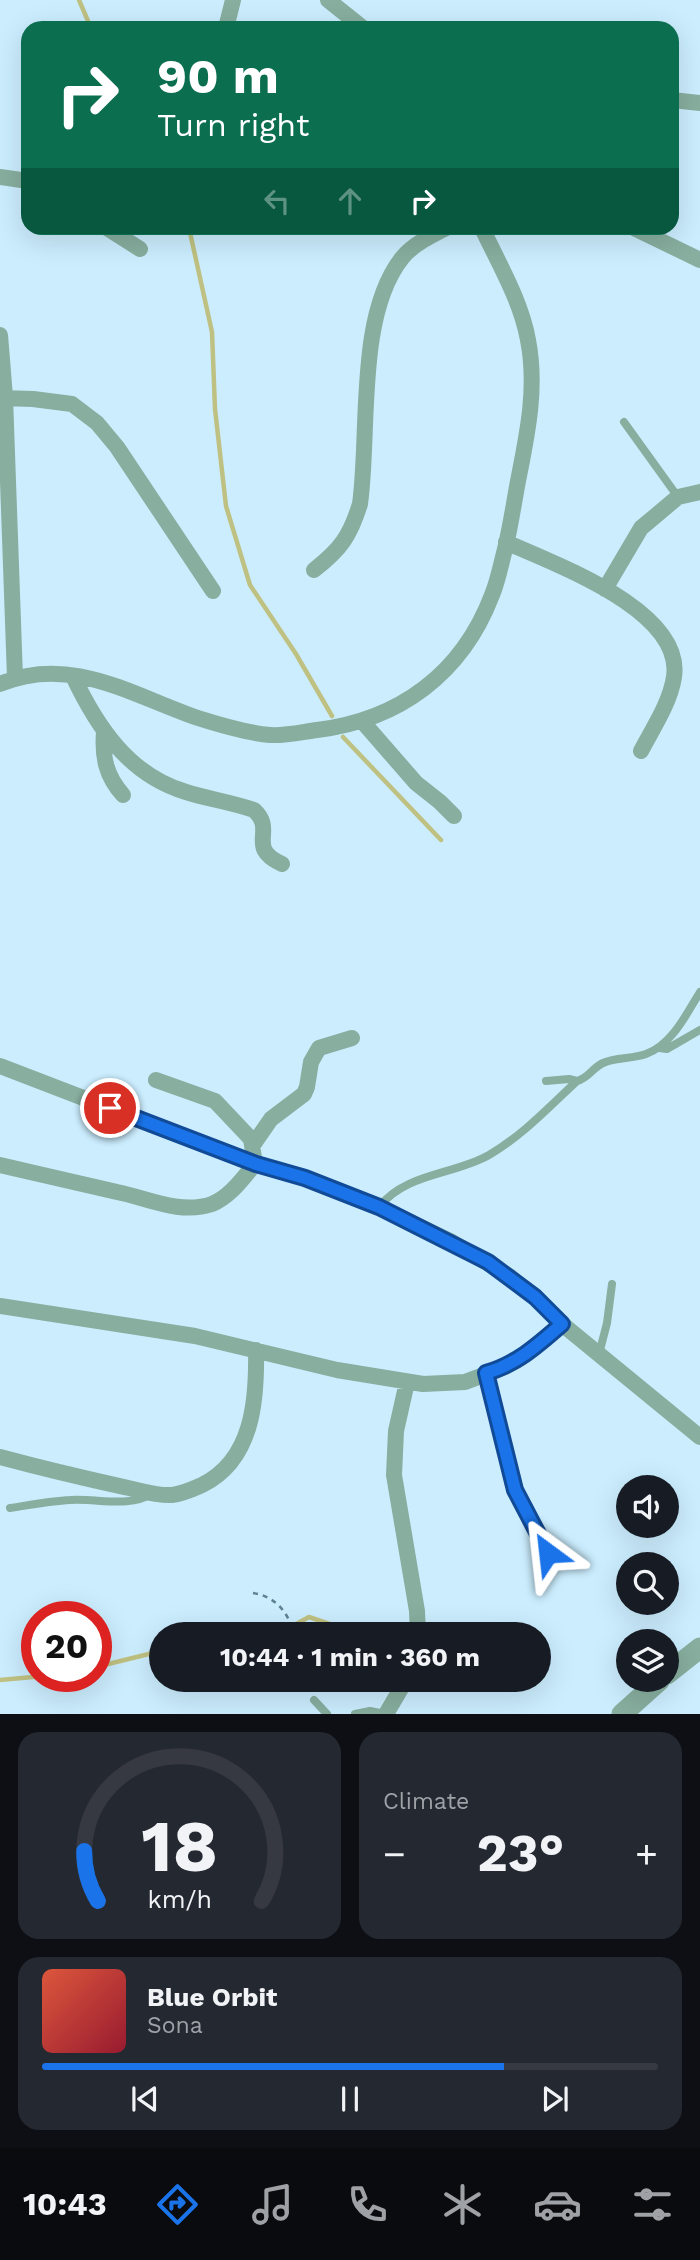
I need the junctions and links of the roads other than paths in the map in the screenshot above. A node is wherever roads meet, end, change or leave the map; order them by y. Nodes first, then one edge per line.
1 (233, 0) edge
2 (328, 0) edge
3 (228, 21) edge
4 (354, 21) edge
5 (679, 101) edge
6 (700, 103) edge
7 (0, 177) edge
8 (21, 180) edge
9 (118, 235) edge
10 (435, 235) edge
11 (485, 235) edge
12 (648, 235) edge
13 (140, 249) dead end
14 (700, 260) edge
15 (0, 335) edge
16 (2, 398) edge
17 (624, 422) dead end
18 (700, 492) edge
19 (678, 497) junction
20 (506, 542) junction
21 (314, 570) dead end
22 (605, 589) junction
23 (213, 590) dead end
24 (74, 676) junction
25 (8, 681) edge
26 (362, 721) junction
27 (104, 732) junction
28 (641, 751) dead end
29 (123, 795) dead end
30 (454, 816) dead end
31 (282, 864) dead end
32 (700, 992) edge
33 (700, 1030) edge
34 (352, 1038) dead end
35 (659, 1048) junction
36 (0, 1066) edge
37 (156, 1080) dead end
38 (546, 1081) dead end
39 (577, 1082) junction
40 (253, 1146) junction
41 (256, 1164) junction
42 (0, 1165) edge
43 (379, 1207) junction
44 (612, 1284) dead end
45 (0, 1306) edge
46 (562, 1324) junction
47 (256, 1350) junction
48 (598, 1354) junction
49 (486, 1373) junction
50 (407, 1382) junction
51 (700, 1437) edge
52 (0, 1457) edge
53 (152, 1493) junction
54 (10, 1508) dead end
55 (548, 1553) dead end
56 (417, 1622) edge
57 (700, 1648) edge
58 (679, 1665) edge
59 (398, 1692) edge
60 (647, 1692) edge
61 (314, 1700) dead end
62 (327, 1714) edge
63 (355, 1714) edge
64 (385, 1714) edge
65 (622, 1714) edge

1 - 3 street
2 - 4 street
5 - 6 street
7 - 8 street
9 - 13 street
10 - 21 street
11 - 20 street
12 - 14 street
15 - 16 street
16 - 23 street
16 - 25 street
17 - 19 lane
18 - 19 street
19 - 22 street
20 - 22 street
20 - 26 street
22 - 28 street
24 - 25 street
24 - 26 street
24 - 27 street
26 - 30 street
27 - 29 street
27 - 31 street
32 - 35 lane
33 - 35 lane
34 - 40 street
35 - 39 lane
36 - 41 street
37 - 40 street
38 - 39 lane
39 - 43 lane
40 - 41 street
41 - 42 street
41 - 43 street
43 - 46 street
44 - 48 lane
45 - 47 street
46 - 48 street
46 - 49 street
47 - 50 street
47 - 53 street
48 - 51 street
49 - 50 street
49 - 55 lane
50 - 56 street
52 - 53 street
53 - 54 lane
57 - 58 street
59 - 64 street
60 - 65 street
61 - 62 lane
63 - 64 lane

